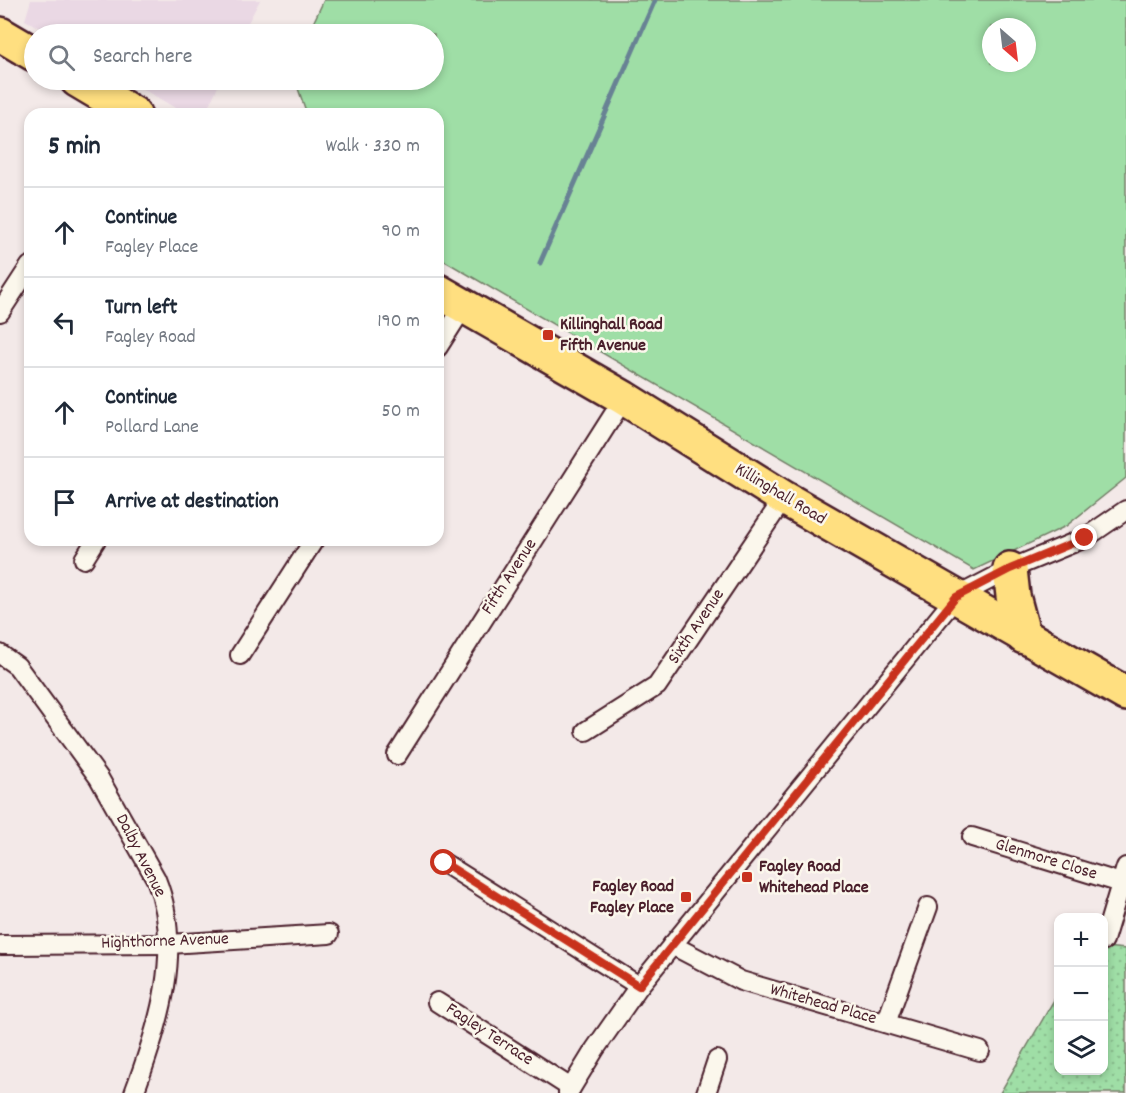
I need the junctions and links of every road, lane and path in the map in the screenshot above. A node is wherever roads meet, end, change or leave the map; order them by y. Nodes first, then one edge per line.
1 (0, 34) edge
2 (24, 48) edge
3 (94, 90) edge
4 (124, 108) edge
5 (24, 276) edge
6 (451, 299) edge
7 (0, 312) edge
8 (444, 325) edge
9 (624, 398) junction
10 (784, 498) junction
11 (1126, 510) edge
12 (92, 546) edge
13 (310, 546) edge
14 (84, 559) dead end
15 (1010, 569) junction
16 (956, 597) junction
17 (1024, 637) junction
18 (0, 654) edge
19 (240, 655) dead end
20 (1126, 694) edge
21 (586, 731) dead end
22 (397, 755) dead end
23 (972, 837) dead end
24 (444, 863) dead end
25 (1124, 875) edge
26 (928, 907) dead end
27 (1108, 927) edge
28 (329, 934) dead end
29 (169, 944) junction
30 (1, 945) edge
31 (672, 945) junction
32 (639, 986) junction
33 (437, 1002) dead end
34 (886, 1023) junction
35 (980, 1051) dead end
36 (717, 1060) dead end
37 (569, 1091) edge
38 (134, 1093) edge
39 (706, 1093) edge

1 - 2 highway
3 - 4 highway
5 - 7 street
6 - 8 street
6 - 9 highway, Killinghall Road
9 - 10 highway, Killinghall Road
9 - 22 street, Fifth Avenue
10 - 16 highway, Killinghall Road
10 - 21 street, Sixth Avenue
11 - 15 street
12 - 14 street
13 - 19 street
15 - 16 street
15 - 17 highway
16 - 17 highway, Killinghall Road
16 - 31 street
17 - 20 highway, Killinghall Road
18 - 29 street, Dalby Avenue
23 - 25 street, Glenmore Close
24 - 32 street
25 - 27 street
26 - 34 street
28 - 29 street, Highthorne Avenue
29 - 30 street, Highthorne Avenue
29 - 38 street, Dalby Avenue
31 - 32 street
31 - 34 street, Whitehead Place
32 - 37 street
33 - 37 street, Fagley Terrace
34 - 35 street, Whitehead Place
36 - 39 street

